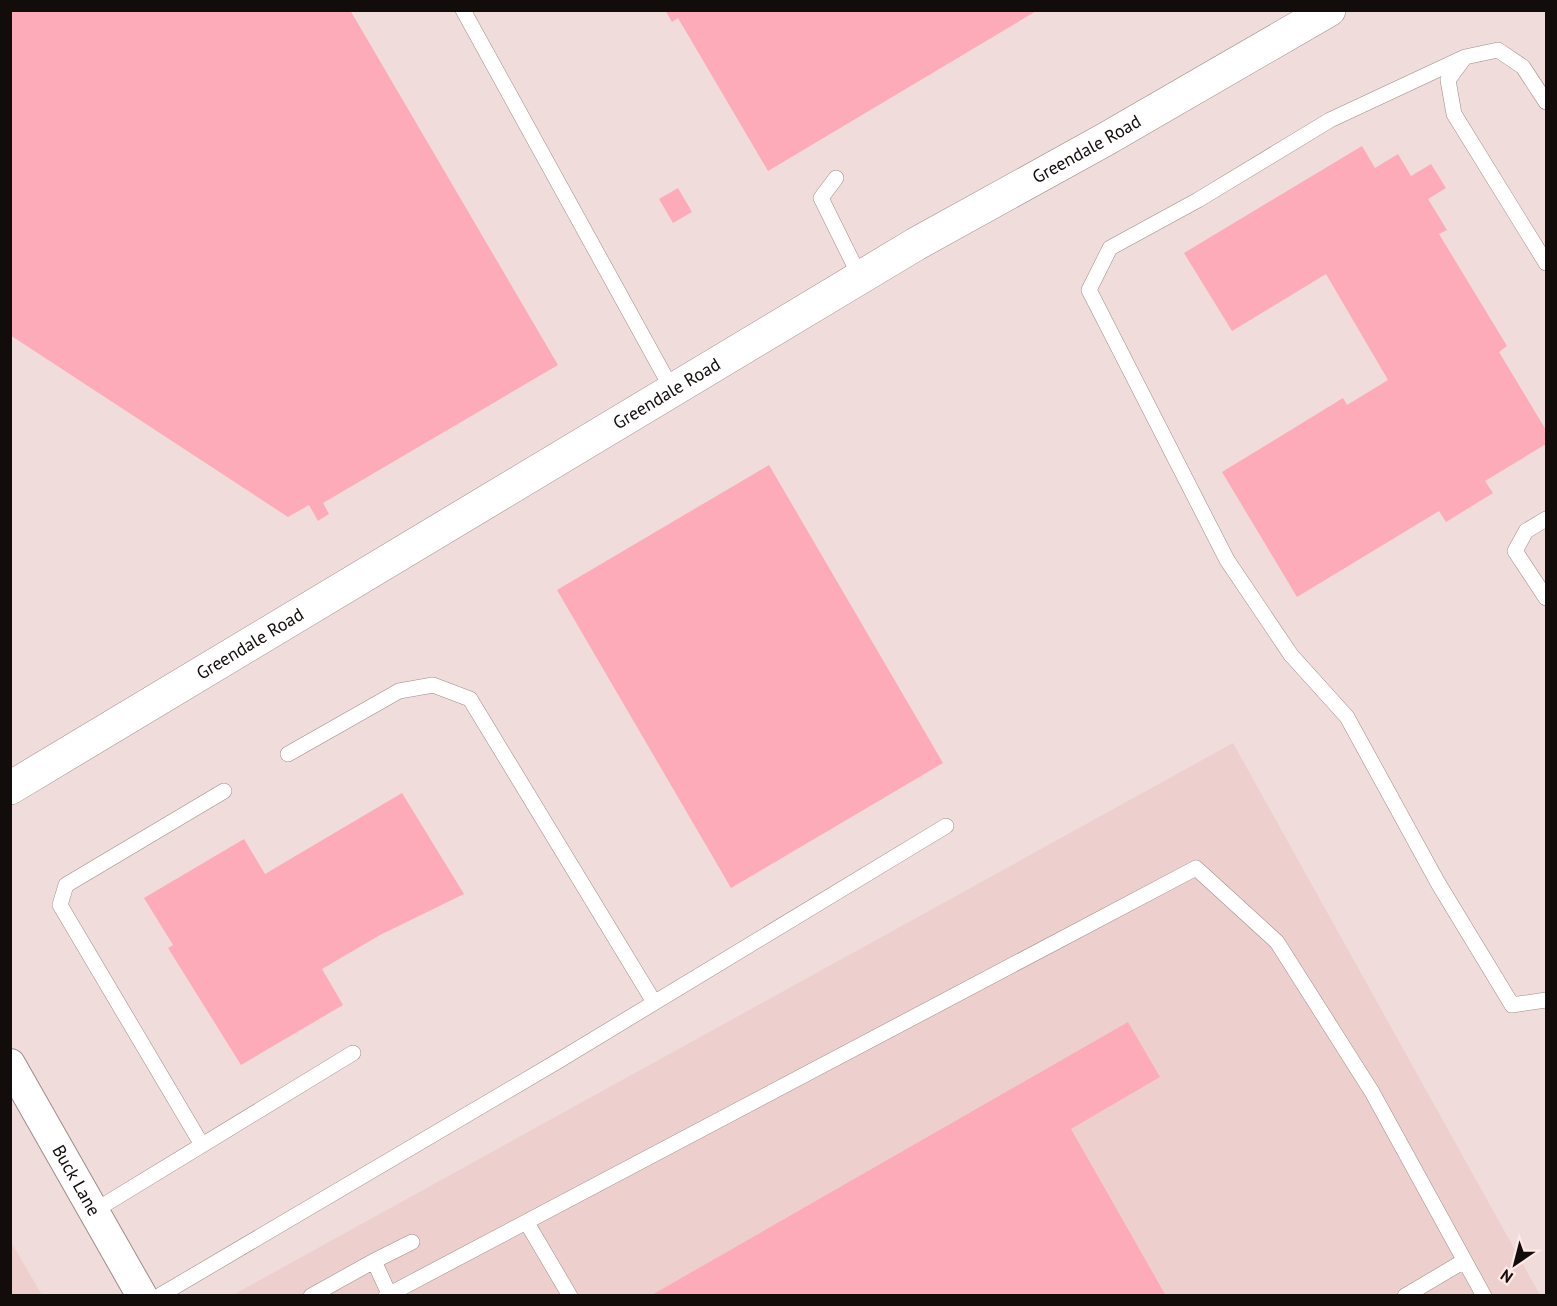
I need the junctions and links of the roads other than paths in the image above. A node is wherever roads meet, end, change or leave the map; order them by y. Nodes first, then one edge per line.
1 (463, 10) edge
2 (1329, 10) edge
3 (1465, 57) junction
4 (1546, 102) edge
5 (836, 178) dead end
6 (1546, 263) edge
7 (860, 278) junction
8 (673, 391) junction
9 (1546, 519) edge
10 (1546, 598) edge
11 (288, 754) dead end
12 (10, 788) edge
13 (224, 791) dead end
14 (946, 826) dead end
15 (1546, 1000) edge
16 (654, 1002) junction
17 (353, 1053) dead end
18 (10, 1064) edge
19 (202, 1145) junction
20 (94, 1211) junction
21 (527, 1223) junction
22 (412, 1242) dead end
23 (374, 1261) junction
24 (1464, 1261) junction
25 (388, 1295) edge
26 (142, 1296) edge
27 (159, 1296) edge
28 (311, 1296) edge
29 (570, 1296) edge
30 (1405, 1296) edge
31 (1484, 1296) edge

1 - 8 lane
2 - 7 street, Greendale Road
3 - 4 lane
3 - 6 lane
3 - 15 lane
5 - 7 lane
7 - 8 street, Greendale Road
8 - 12 street, Greendale Road
9 - 10 lane
11 - 16 lane
13 - 19 lane
14 - 16 lane
16 - 27 lane
17 - 19 lane
18 - 20 street, Buck Lane
19 - 20 lane
20 - 26 street, Buck Lane
21 - 24 lane
21 - 25 lane
21 - 29 lane
22 - 23 lane
23 - 25 lane
23 - 28 lane
24 - 30 lane
24 - 31 lane

